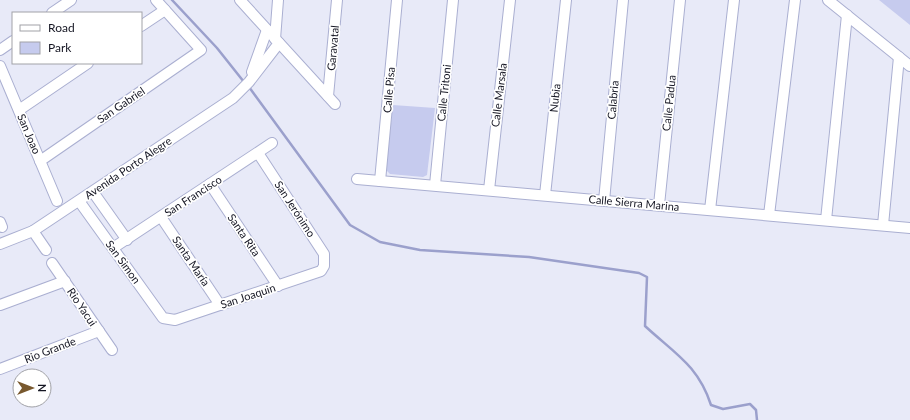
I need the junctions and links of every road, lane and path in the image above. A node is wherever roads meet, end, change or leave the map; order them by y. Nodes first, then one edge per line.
1 (71, 0) edge
2 (156, 0) edge
3 (240, 0) edge
4 (278, 0) edge
5 (337, 0) edge
6 (397, 0) edge
7 (453, 0) edge
8 (510, 0) edge
9 (566, 0) edge
10 (623, 0) edge
11 (680, 0) edge
12 (734, 0) edge
13 (795, 0) edge
14 (828, 0) edge
15 (165, 10) junction
16 (53, 12) edge
17 (846, 15) junction
18 (142, 25) edge
19 (267, 30) junction
20 (277, 41) junction
21 (12, 42) edge
22 (0, 50) edge
23 (899, 57) junction
24 (87, 64) edge
25 (0, 66) edge
26 (910, 66) edge
27 (249, 82) junction
28 (19, 110) junction
29 (272, 143) dead end
30 (258, 153) junction
31 (40, 161) junction
32 (357, 179) dead end
33 (380, 180) junction
34 (210, 184) junction
35 (434, 185) junction
36 (488, 190) junction
37 (93, 192) junction
38 (545, 195) junction
39 (604, 200) junction
40 (57, 201) dead end
41 (79, 201) junction
42 (659, 205) junction
43 (710, 210) junction
44 (769, 215) junction
45 (161, 217) junction
46 (826, 220) junction
47 (883, 225) junction
48 (910, 228) edge
49 (34, 232) junction
50 (127, 240) junction
51 (0, 244) edge
52 (113, 248) junction
53 (46, 250) dead end
54 (52, 263) dead end
55 (324, 266) joint
56 (65, 281) junction
57 (278, 286) junction
58 (0, 305) edge
59 (220, 305) junction
60 (169, 320) joint
61 (99, 331) junction
62 (112, 350) dead end
63 (0, 369) edge

1 - 16 street
2 - 15 street
3 - 19 street
4 - 20 street
5 - 20 street, Garavatal
6 - 33 street, Calle Pisa
7 - 35 street, Calle Tritoni
8 - 36 street, Calle Marsala
9 - 38 street, Nubia
10 - 39 street, Calabria
11 - 42 street, Calle Padua
12 - 43 street
13 - 44 street
14 - 17 street
15 - 18 street
15 - 31 street, San Gabriel
17 - 23 street
17 - 46 street
19 - 20 street
19 - 27 street
20 - 27 street, Avenida Porto Alegre
21 - 22 street
23 - 26 street
23 - 47 street
24 - 28 street
25 - 28 street, San Joao
27 - 37 street, Avenida Porto Alegre
28 - 31 street, San Joao
29 - 30 street, San Francisco
30 - 34 street, San Francisco
30 - 55 street, San Jerónimo
31 - 40 street, San Joao
32 - 33 street, Calle Sierra Marina
33 - 35 street, Calle Sierra Marina
34 - 45 street, San Francisco
34 - 57 street, Santa Rita
35 - 36 street, Calle Sierra Marina
36 - 38 street, Calle Sierra Marina
37 - 41 street, Avenida Porto Alegre
37 - 50 street, San Simon
38 - 39 street, Calle Sierra Marina
39 - 42 street, Calle Sierra Marina
41 - 49 street, Avenida Porto Alegre
41 - 52 street, San Simon
42 - 43 street, Calle Sierra Marina
43 - 44 street, Calle Sierra Marina
44 - 46 street, Calle Sierra Marina
45 - 50 street, San Francisco
45 - 59 street, Santa María
46 - 47 street, Calle Sierra Marina
47 - 48 street, Calle Sierra Marina
49 - 51 street, Avenida Porto Alegre
49 - 53 street
50 - 52 street, San Francisco
52 - 60 street, San Simon
54 - 56 street, Rio Yacui
55 - 57 street, San Joaquin
56 - 58 street
56 - 61 street, Rio Yacui
57 - 59 street, San Joaquin
59 - 60 street, San Joaquin
61 - 62 street, Rio Yacui
61 - 63 street, Rio Grande

